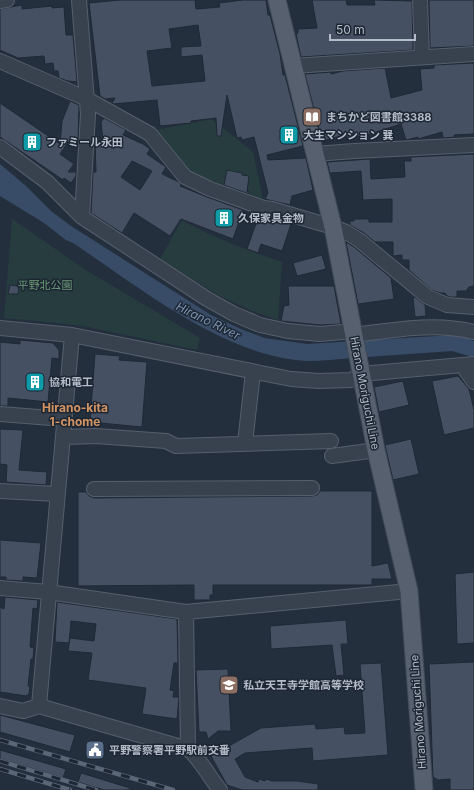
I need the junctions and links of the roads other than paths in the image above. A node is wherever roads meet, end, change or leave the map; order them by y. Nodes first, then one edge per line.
1 (8, 0) edge
2 (78, 0) edge
3 (277, 0) edge
4 (420, 0) edge
5 (0, 1) edge
6 (474, 54) edge
7 (422, 57) junction
8 (0, 61) edge
9 (293, 66) junction
10 (87, 99) junction
11 (474, 145) edge
12 (0, 147) edge
13 (315, 154) junction
14 (82, 217) junction
15 (333, 228) junction
16 (474, 307) edge
17 (0, 328) edge
18 (474, 332) edge
19 (72, 335) junction
20 (354, 335) junction
21 (360, 369) junction
22 (467, 370) edge
23 (252, 372) junction
24 (0, 414) edge
25 (64, 419) junction
26 (64, 437) junction
27 (331, 441) dead end
28 (245, 443) junction
29 (376, 450) junction
30 (332, 456) dead end
31 (312, 488) dead end
32 (94, 489) dead end
33 (0, 491) edge
34 (58, 494) junction
35 (0, 588) edge
36 (408, 591) junction
37 (48, 592) junction
38 (186, 612) junction
39 (0, 706) edge
40 (39, 706) junction
41 (188, 750) junction
42 (220, 790) edge
43 (424, 790) edge

1 - 5 street
2 - 10 street
3 - 9 main road, Hirano Moriguchi Line
4 - 7 street
6 - 7 street
7 - 9 street
8 - 10 street
9 - 13 main road, Hirano Moriguchi Line
10 - 14 street
10 - 15 street
11 - 13 street
12 - 14 street
13 - 15 main road, Hirano Moriguchi Line
14 - 20 street
15 - 16 street
15 - 20 main road, Hirano Moriguchi Line
17 - 19 street
18 - 20 street
19 - 23 street
19 - 25 street
20 - 21 main road, Hirano Moriguchi Line
21 - 22 street
21 - 23 street
21 - 29 main road, Hirano Moriguchi Line
23 - 28 street
24 - 25 street
25 - 26 street
26 - 28 street
26 - 34 street
27 - 28 street
29 - 30 street
29 - 36 main road, Hirano Moriguchi Line
31 - 32 street
33 - 34 street
34 - 37 street
35 - 37 street
36 - 38 street
36 - 43 main road, Hirano Moriguchi Line
37 - 38 street
37 - 40 street
38 - 41 street
39 - 40 street
40 - 41 street
41 - 42 street

